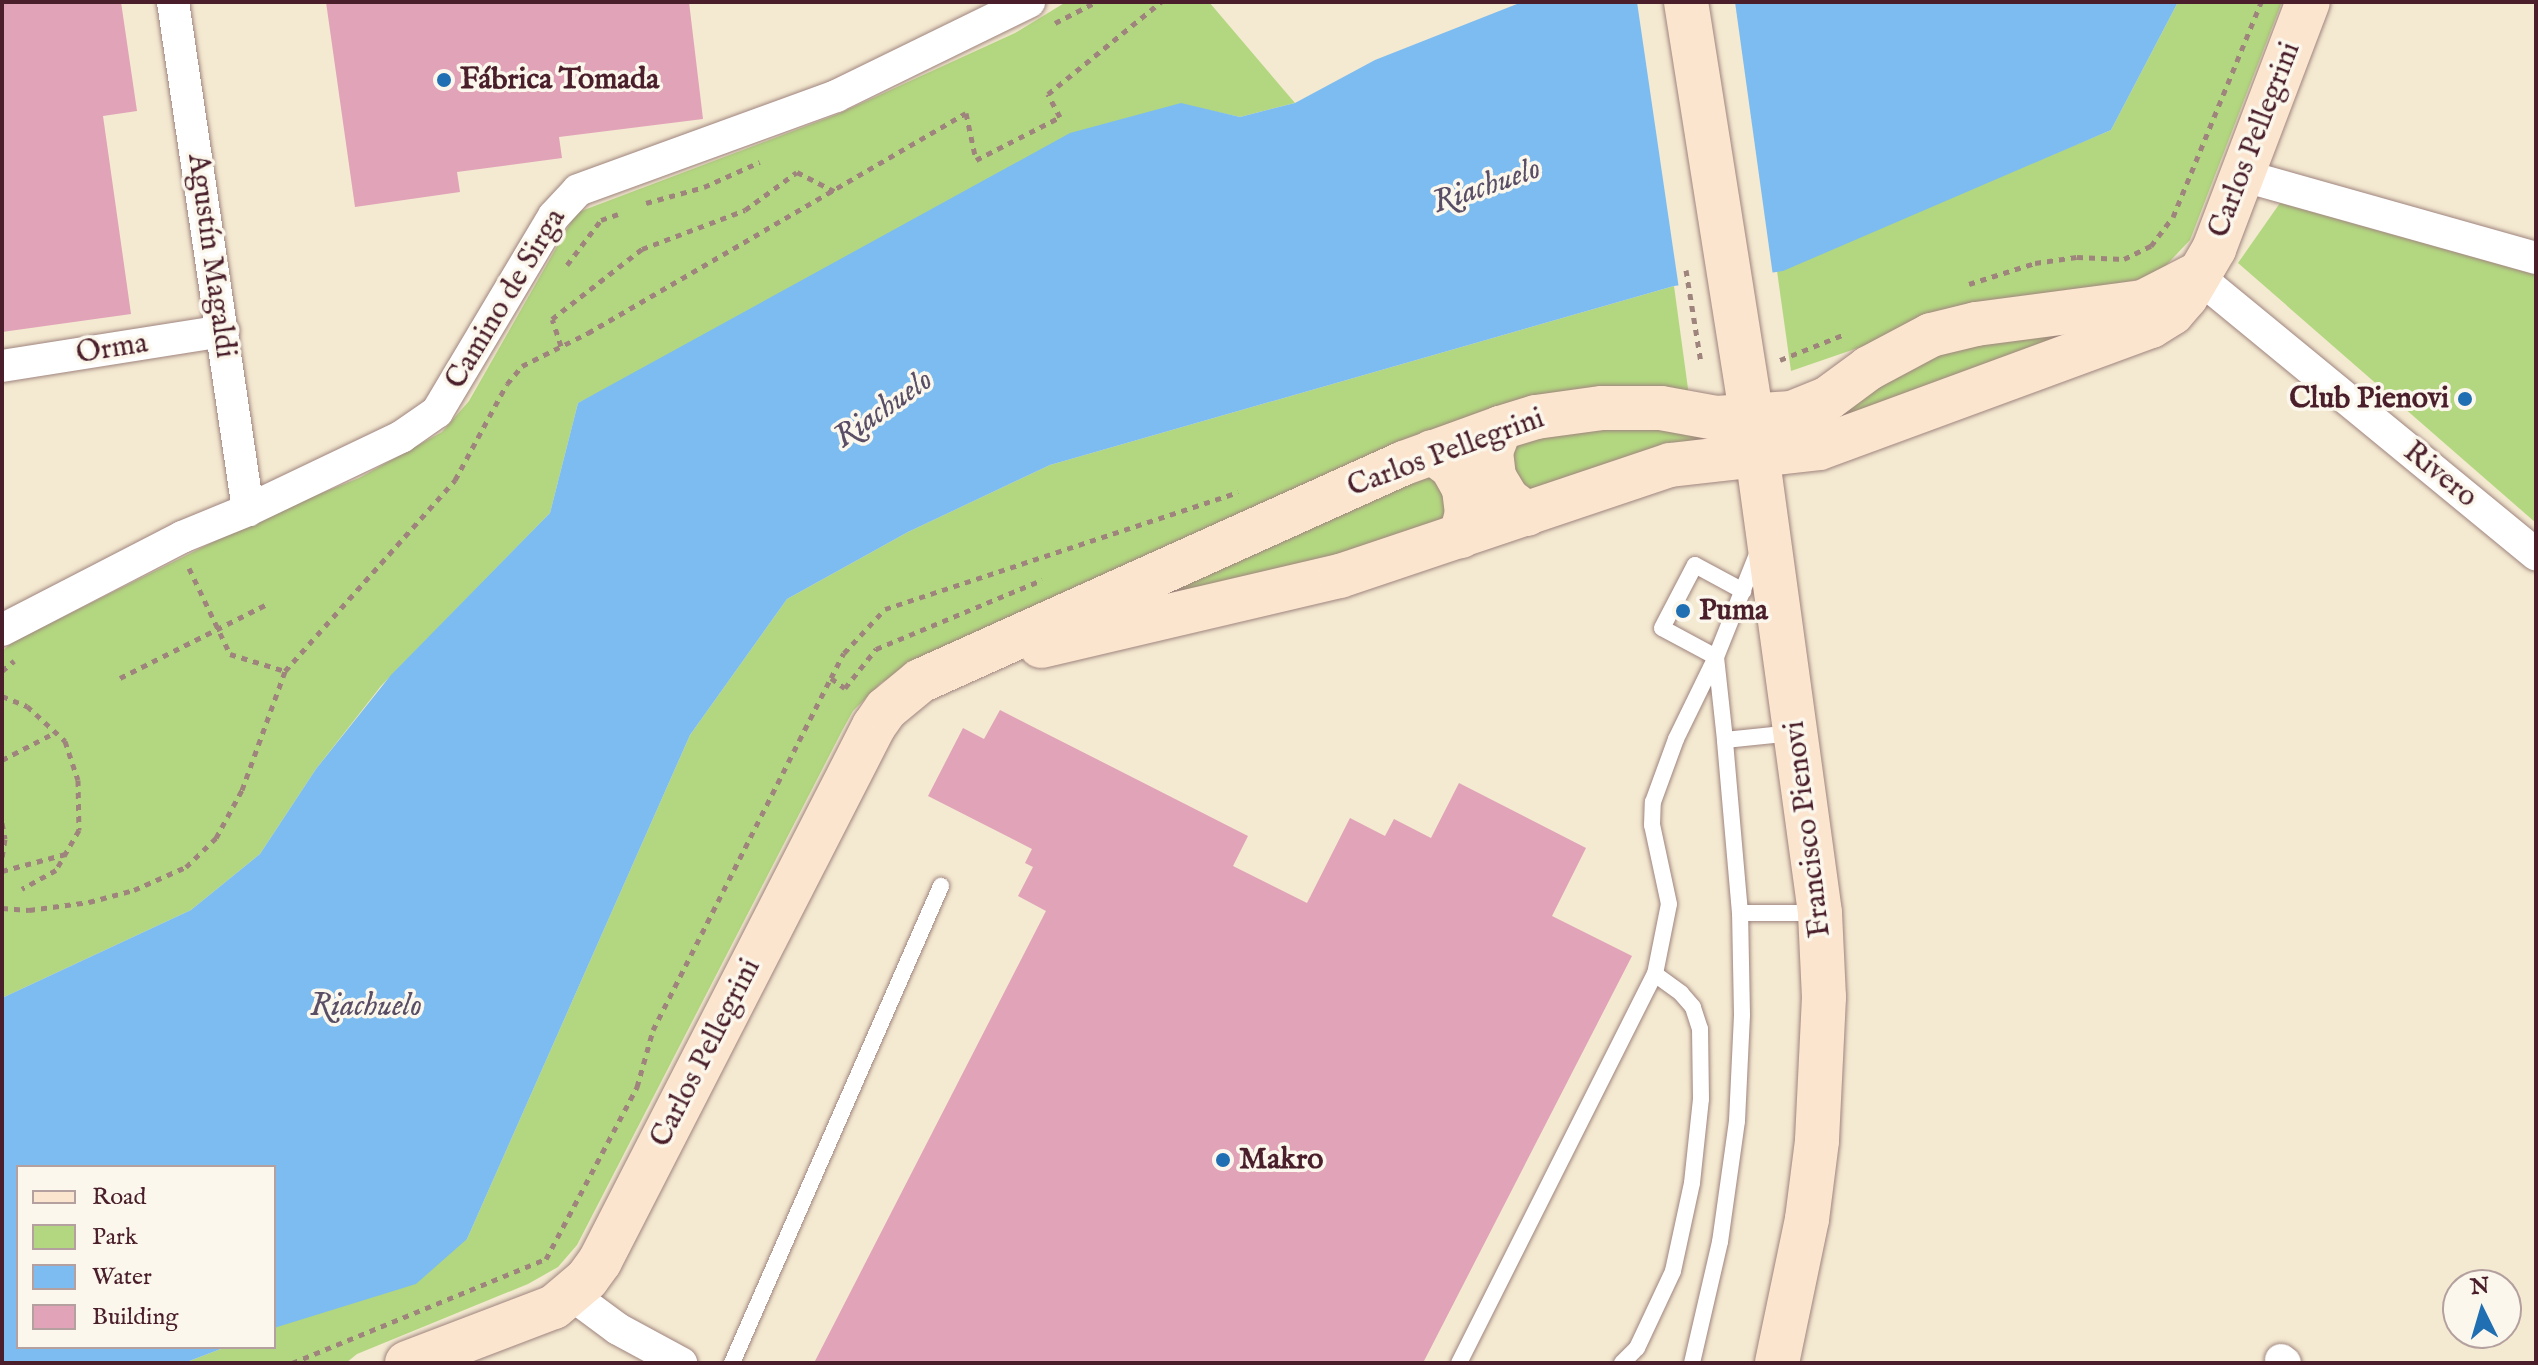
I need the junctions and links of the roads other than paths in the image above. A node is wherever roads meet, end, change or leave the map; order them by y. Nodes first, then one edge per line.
1 (173, 2) edge
2 (1029, 2) edge
3 (1686, 2) edge
4 (2308, 2) edge
5 (2241, 175) junction
6 (2536, 258) edge
7 (2196, 275) junction
8 (1946, 330) junction
9 (223, 331) junction
10 (2, 366) edge
11 (1962, 393) junction
12 (1500, 428) junction
13 (1754, 436) junction
14 (1432, 452) junction
15 (248, 510) junction
16 (1527, 514) junction
17 (1767, 532) junction
18 (1461, 536) junction
19 (2536, 554) edge
20 (1743, 591) junction
21 (2, 630) edge
22 (1716, 657) junction
23 (941, 669) junction
24 (1797, 732) junction
25 (1725, 740) junction
26 (941, 886) dead end
27 (1740, 913) junction
28 (1820, 913) junction
29 (1655, 974) junction
30 (572, 1295) junction
31 (407, 1363) edge
32 (681, 1363) edge
33 (732, 1363) edge
34 (1459, 1363) edge
35 (1622, 1363) edge
36 (1692, 1363) edge
37 (1777, 1363) edge

1 - 9 street, Agustín Magaldi
2 - 15 street, Camino de Sirga
3 - 13 street, Francisco Pienovi
4 - 5 street, Carlos Pellegrini
5 - 6 street
5 - 7 street, Carlos Pellegrini
7 - 8 street, Carlos Pellegrini
7 - 11 street, Carlos Pellegrini
7 - 19 street, Rivero
8 - 11 street
8 - 13 street, Carlos Pellegrini
9 - 10 street, Orma
9 - 15 street, Agustín Magaldi
11 - 13 street, Carlos Pellegrini
12 - 13 street, Carlos Pellegrini
12 - 14 street, Carlos Pellegrini
12 - 16 street
13 - 16 street, Carlos Pellegrini
13 - 17 street, Francisco Pienovi
14 - 18 street
14 - 23 street, Carlos Pellegrini
15 - 21 street, Camino de Sirga
16 - 18 street, Carlos Pellegrini
17 - 20 lane
17 - 24 street, Francisco Pienovi
18 - 23 street, Carlos Pellegrini
20 - 22 lane
20 - 22 lane
22 - 25 lane
22 - 29 lane
23 - 30 street, Carlos Pellegrini
24 - 25 lane
24 - 28 street, Francisco Pienovi
25 - 27 lane
26 - 33 lane
27 - 28 lane
27 - 36 lane
28 - 37 street, Francisco Pienovi
29 - 34 lane
29 - 35 lane
30 - 31 street, Carlos Pellegrini
30 - 32 street

